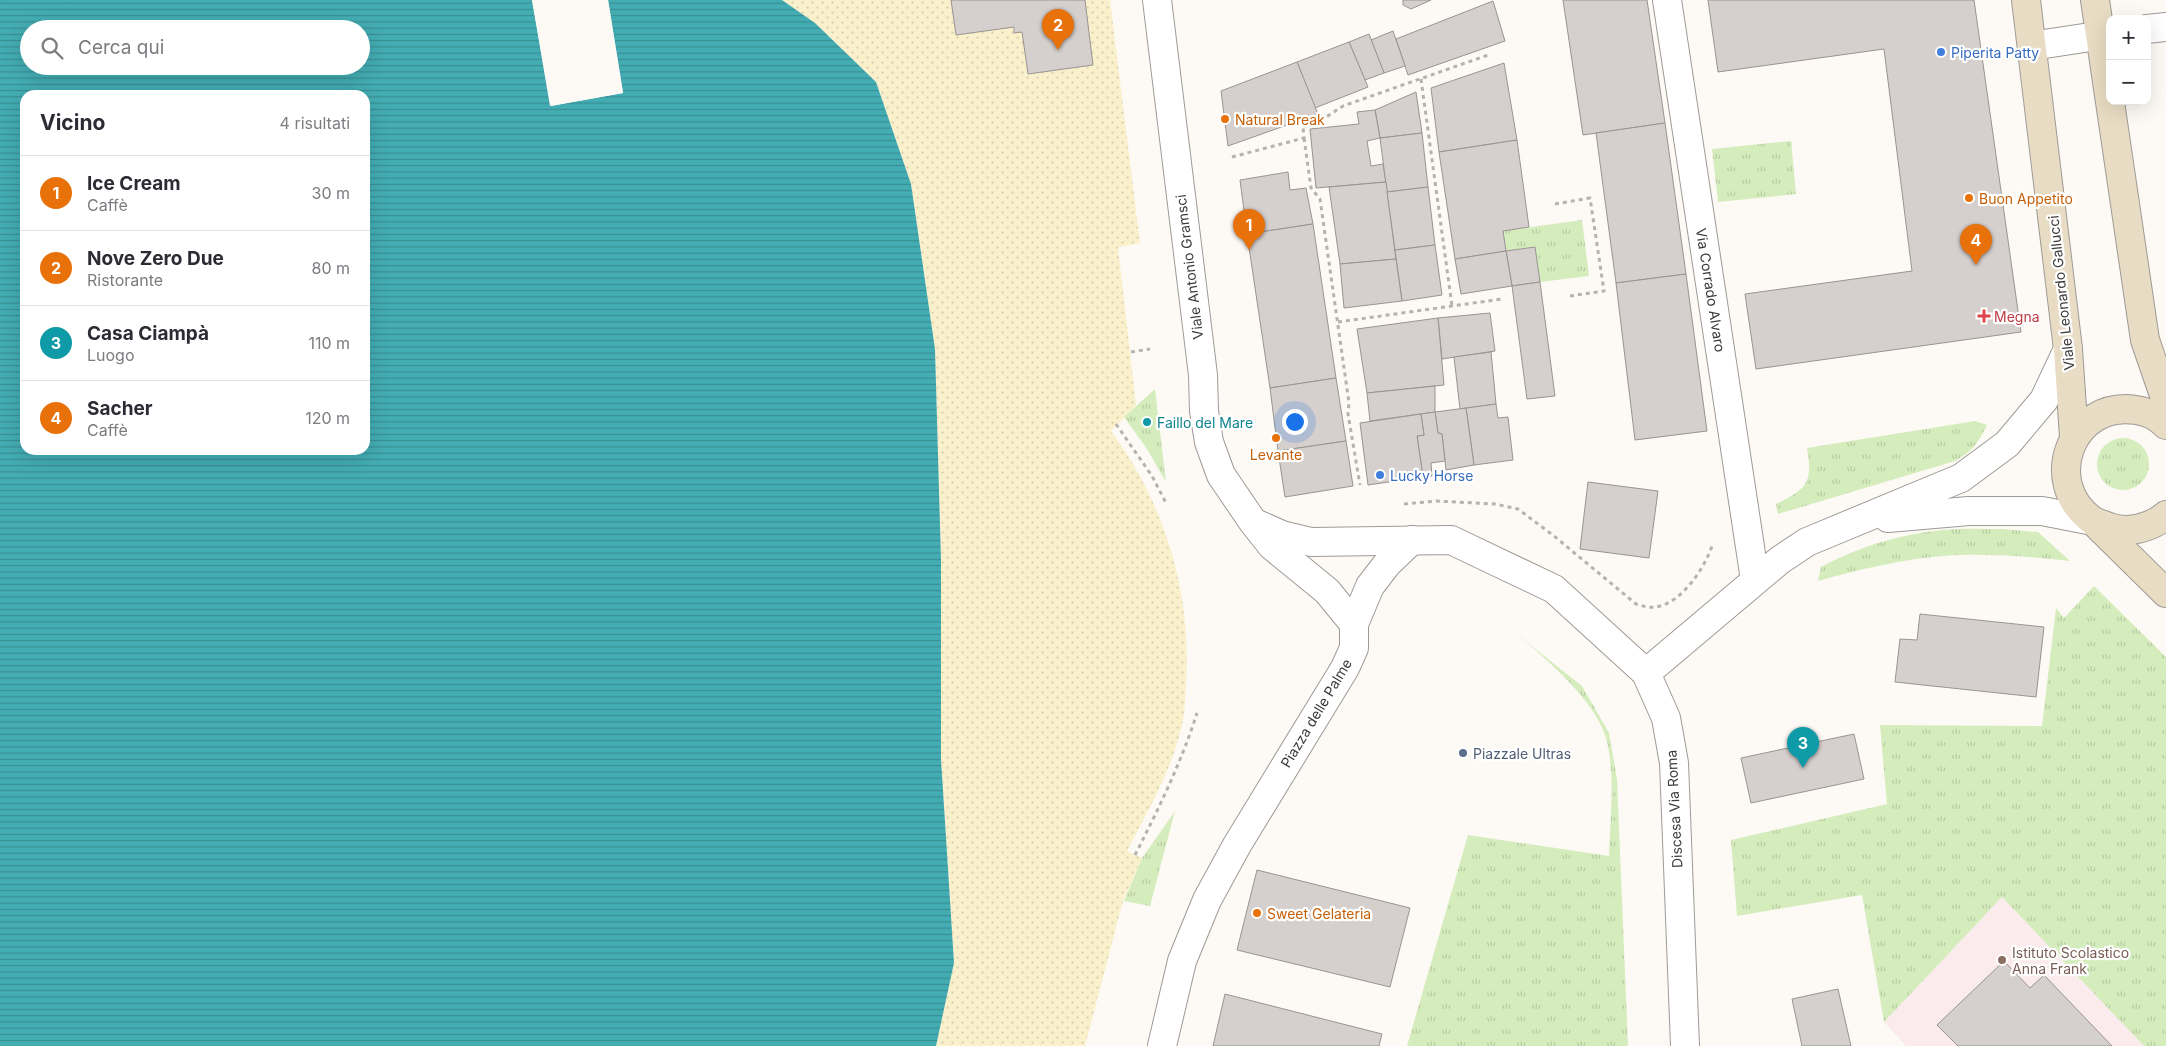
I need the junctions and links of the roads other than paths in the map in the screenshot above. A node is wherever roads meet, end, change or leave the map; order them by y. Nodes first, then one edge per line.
1 (1157, 0) edge
2 (1667, 0) edge
3 (2026, 0) edge
4 (2095, 0) edge
5 (2166, 27) edge
6 (2151, 29) edge
7 (2105, 34) edge
8 (2032, 46) junction
9 (2068, 349) junction
10 (2166, 401) edge
11 (2166, 425) edge
12 (2074, 437) junction
13 (2166, 515) edge
14 (1864, 520) junction
15 (2093, 521) junction
16 (1253, 522) junction
17 (1412, 540) junction
18 (1755, 580) junction
19 (2166, 593) edge
20 (1354, 624) junction
21 (1646, 673) junction
22 (1162, 1046) edge
23 (1685, 1046) edge

1 - 16 street, Viale Antonio Gramsci
2 - 18 street, Via Corrado Alvaro
3 - 8 street, Viale Leonardo Gallucci
4 - 7 street
5 - 6 street
7 - 8 street
7 - 10 street
8 - 9 street, Viale Leonardo Gallucci
9 - 12 street, Viale Leonardo Gallucci
9 - 14 street
11 - 12 street
12 - 15 street
13 - 15 street
14 - 15 street
14 - 18 street
15 - 19 street
16 - 17 street, Discesa Via Roma
16 - 20 street
17 - 20 street
17 - 21 street, Discesa Via Roma
18 - 21 street
20 - 22 street, Piazza delle Palme
21 - 23 street, Discesa Via Roma

